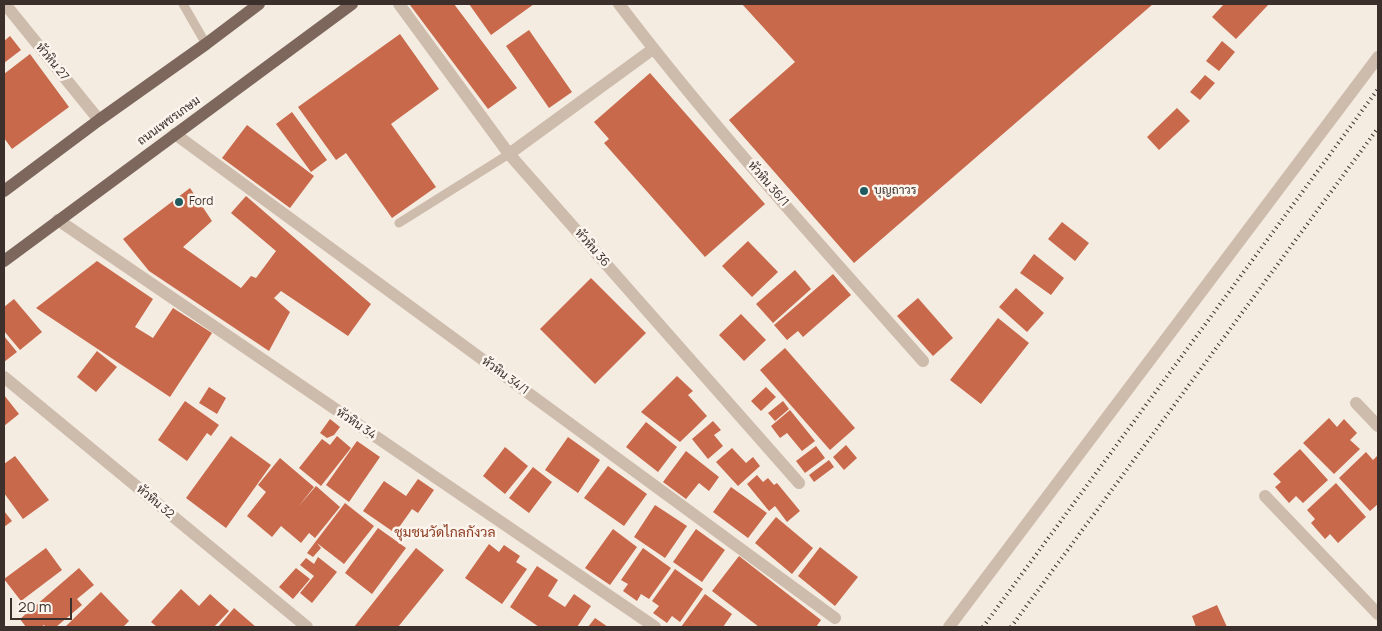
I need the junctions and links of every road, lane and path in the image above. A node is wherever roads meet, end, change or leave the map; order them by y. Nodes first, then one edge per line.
1 (5, 4) edge
2 (183, 4) edge
3 (259, 4) edge
4 (352, 4) edge
5 (399, 4) edge
6 (618, 4) edge
7 (206, 44) junction
8 (653, 49) junction
9 (1378, 57) edge
10 (99, 120) junction
11 (175, 134) junction
12 (509, 154) junction
13 (4, 191) edge
14 (58, 220) junction
15 (399, 223) dead end
16 (4, 261) edge
17 (923, 361) dead end
18 (4, 377) edge
19 (1356, 403) dead end
20 (1378, 426) edge
21 (799, 482) dead end
22 (1265, 496) dead end
23 (1378, 614) edge
24 (836, 618) dead end
25 (307, 627) edge
26 (655, 627) edge
27 (949, 627) edge

1 - 10 street, หัวหิน 27
2 - 7 lane
3 - 7 main road
4 - 11 main road, ถนนเพชรเกษม
5 - 12 street, หัวหิน 36
6 - 8 street, หัวหิน 36/1
7 - 10 main road
8 - 12 street
8 - 17 street, หัวหิน 36/1
9 - 27 street
10 - 13 main road
11 - 14 main road, ถนนเพชรเกษม
11 - 24 street, หัวหิน 34/1
12 - 15 lane
12 - 21 street, หัวหิน 36
14 - 16 main road, ถนนเพชรเกษม
14 - 26 street, หัวหิน 34
18 - 25 street, หัวหิน 32
19 - 20 street
22 - 23 street

